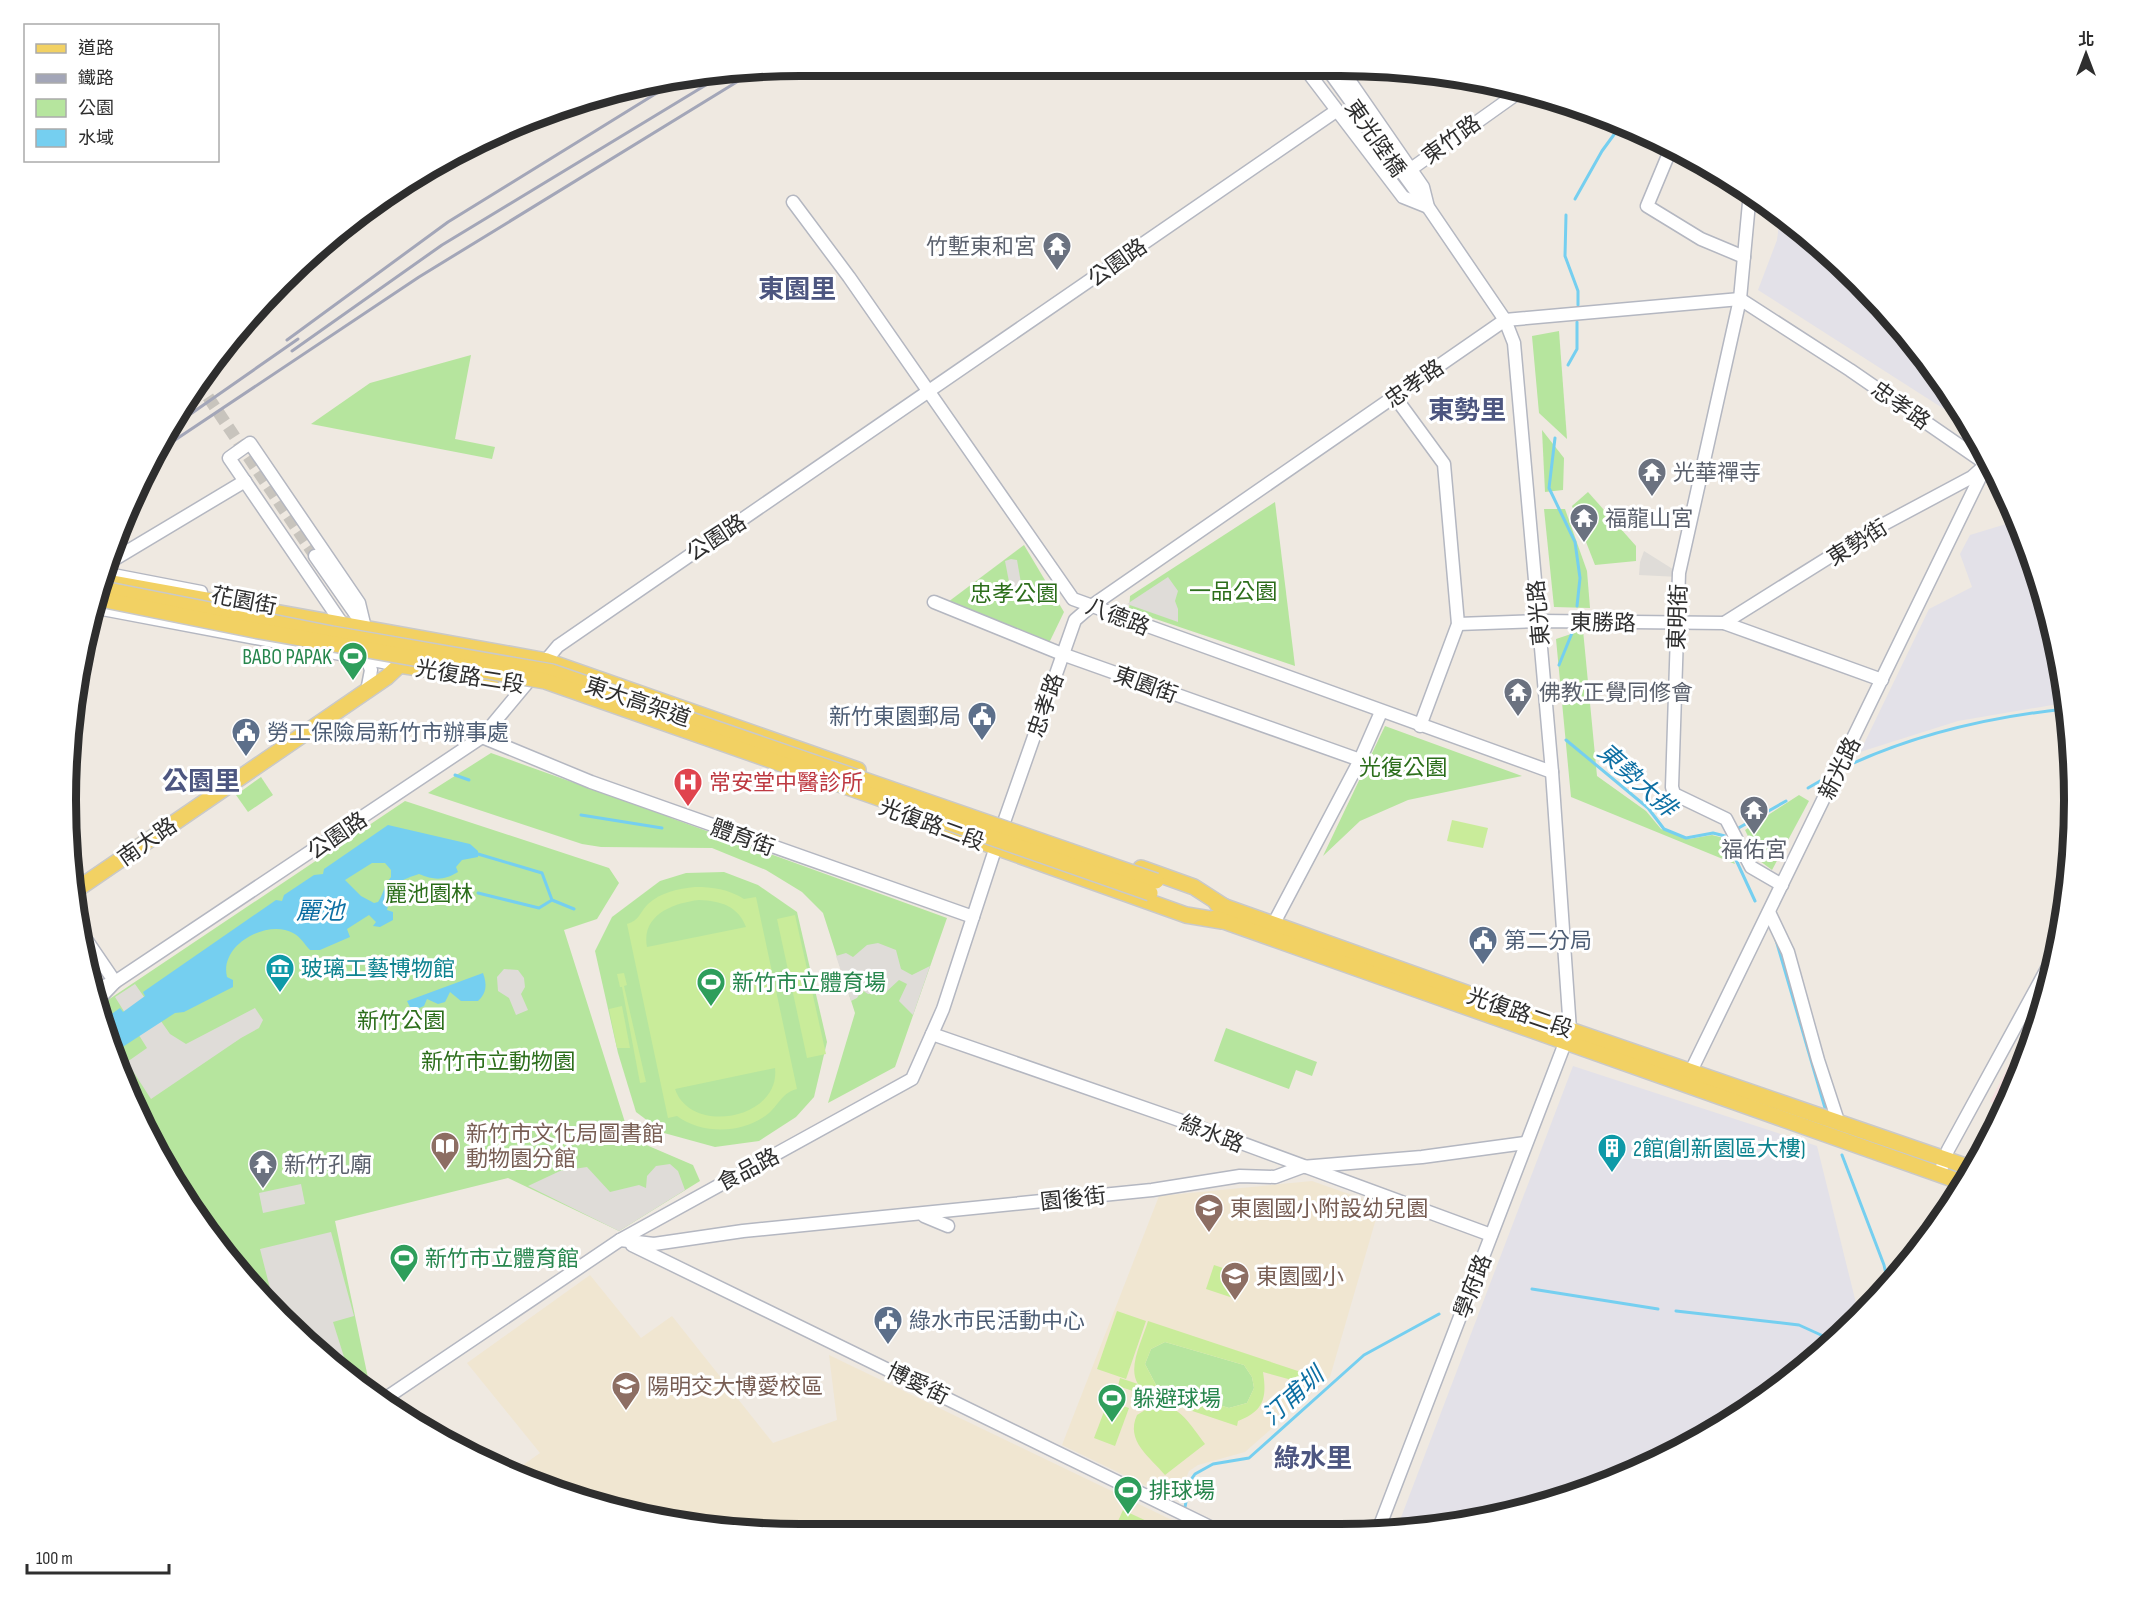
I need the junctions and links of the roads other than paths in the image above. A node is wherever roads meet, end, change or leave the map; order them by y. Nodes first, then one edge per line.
1 (1311, 77) edge
2 (1333, 77) edge
3 (1346, 77) edge
4 (1512, 97) edge
5 (1336, 111) junction
6 (1668, 155) edge
7 (1411, 169) junction
8 (793, 202) dead end
9 (1749, 203) edge
10 (1428, 207) junction
11 (1744, 256) junction
12 (1740, 299) junction
13 (1505, 320) junction
14 (927, 391) junction
15 (1395, 397) junction
16 (1977, 458) edge
17 (1984, 471) edge
18 (1987, 476) edge
19 (245, 481) junction
20 (119, 556) edge
21 (315, 556) tunnel mouth
22 (113, 574) edge
23 (110, 583) edge
24 (108, 590) edge
25 (105, 600) edge
26 (934, 602) dead end
27 (1090, 607) junction
28 (102, 609) edge
29 (1539, 621) junction
30 (1676, 622) junction
31 (1724, 623) junction
32 (342, 624) junction
33 (1458, 624) junction
34 (365, 628) junction
35 (428, 639) junction
36 (335, 653) junction
37 (1062, 654) junction
38 (367, 659) junction
39 (547, 661) junction
40 (399, 665) junction
41 (1882, 680) junction
42 (527, 684) junction
43 (368, 691) junction
44 (1381, 712) junction
45 (639, 714) junction
46 (1420, 726) junction
47 (482, 737) junction
48 (1360, 760) junction
49 (1552, 772) junction
50 (1004, 822) junction
51 (996, 848) junction
52 (1782, 885) junction
53 (82, 886) edge
54 (1153, 887) junction
55 (1769, 912) junction
56 (1224, 914) junction
57 (973, 917) junction
58 (1274, 923) junction
59 (91, 946) edge
60 (115, 982) junction
61 (2040, 982) edge
62 (101, 986) edge
63 (103, 994) edge
64 (932, 1034) junction
65 (1567, 1036) junction
66 (1691, 1071) junction
67 (1838, 1121) junction
68 (1815, 1122) junction
69 (1525, 1143) junction
70 (1946, 1158) junction
71 (1965, 1165) edge
72 (1302, 1167) junction
73 (1940, 1173) junction
74 (1956, 1180) edge
75 (920, 1215) junction
76 (948, 1226) dead end
77 (1491, 1235) junction
78 (620, 1240) junction
79 (389, 1396) edge
80 (1381, 1522) edge
81 (1204, 1524) edge

1 - 5 street
2 - 10 street, 東光陸橋
3 - 7 street, 東光路
4 - 7 street, 東竹路
5 - 10 street
5 - 14 street, 公園路
6 - 11 street
7 - 10 street, 東光路
8 - 14 street, 八德路
9 - 11 street, 東明街
10 - 13 street, 東光路
11 - 12 street, 東明街
12 - 13 street, 忠孝路
12 - 16 street, 忠孝路
12 - 30 street, 東明街
13 - 15 street, 忠孝路
13 - 29 street, 東光路
14 - 27 street, 八德路
14 - 39 street, 公園路
15 - 27 street, 忠孝路
15 - 33 street
17 - 31 street, 東勢街
18 - 41 street, 新光路
19 - 20 street
19 - 32 street
19 - 34 street
21 - 34 street
22 - 32 street, 花園街
23 - 32 main road, 光復路二段
24 - 54 main road, 東大高架道, bridge
25 - 45 main road, 東大高架道, bridge
26 - 37 street, 東園街
27 - 37 street, 忠孝路
27 - 44 street, 八德路
28 - 36 street, 花園街
29 - 30 street, 東勝路
29 - 33 street, 東勝路
29 - 49 street, 東光路
30 - 31 street, 東勝路
30 - 52 street, 東明街
31 - 41 street, 東勝路
32 - 34 main road, 光復路二段
32 - 36 street
32 - 38 street
33 - 46 street
34 - 35 main road, 光復路二段
34 - 40 street
35 - 39 main road, 光復路二段
35 - 40 main road, 光復路二段
36 - 38 street, 花園街
37 - 48 street, 東園街
37 - 50 street, 忠孝路
38 - 40 street, 光復路二段
38 - 43 street
39 - 42 street, 公園路
39 - 50 main road, 光復路二段
40 - 42 main road, 光復路二段
40 - 43 main road, 南大路
41 - 52 street, 新光路
42 - 47 street, 公園路
42 - 51 main road, 光復路二段
43 - 53 main road, 南大路
44 - 46 street, 八德路
44 - 48 street
45 - 51 main road, bridge
45 - 54 main road, 東大高架道, bridge
46 - 49 street, 八德路
47 - 57 street, 體育街
47 - 60 street, 公園路
48 - 58 street
49 - 65 street, 東光路
50 - 51 street, 忠孝路
50 - 56 main road, 光復路二段
51 - 56 main road, 光復路二段
51 - 57 street, 食品路
52 - 55 street, 新光路
54 - 56 main road, 光復路二段
55 - 66 street, 新光路
55 - 67 street
56 - 58 main road, 光復路二段
56 - 65 main road, 光復路二段
57 - 64 street, 食品路
58 - 65 main road, 光復路二段
59 - 60 street
60 - 62 street, 公園路
60 - 63 street, 公園路
61 - 70 street
64 - 72 street, 綠水路
64 - 78 street, 食品路
65 - 66 main road, 光復路二段
65 - 68 main road, 光復路二段
65 - 69 street, 學府路
66 - 68 main road, 光復路二段
67 - 68 main road
67 - 70 main road
68 - 73 main road
69 - 72 street, 園後街
69 - 77 street, 學府路
70 - 71 main road
70 - 73 street
72 - 75 street, 園後街
72 - 77 street, 綠水路
73 - 74 main road
75 - 76 street
75 - 78 street, 園後街
77 - 80 street, 學府路
78 - 79 street, 食品路
78 - 81 street, 博愛街

